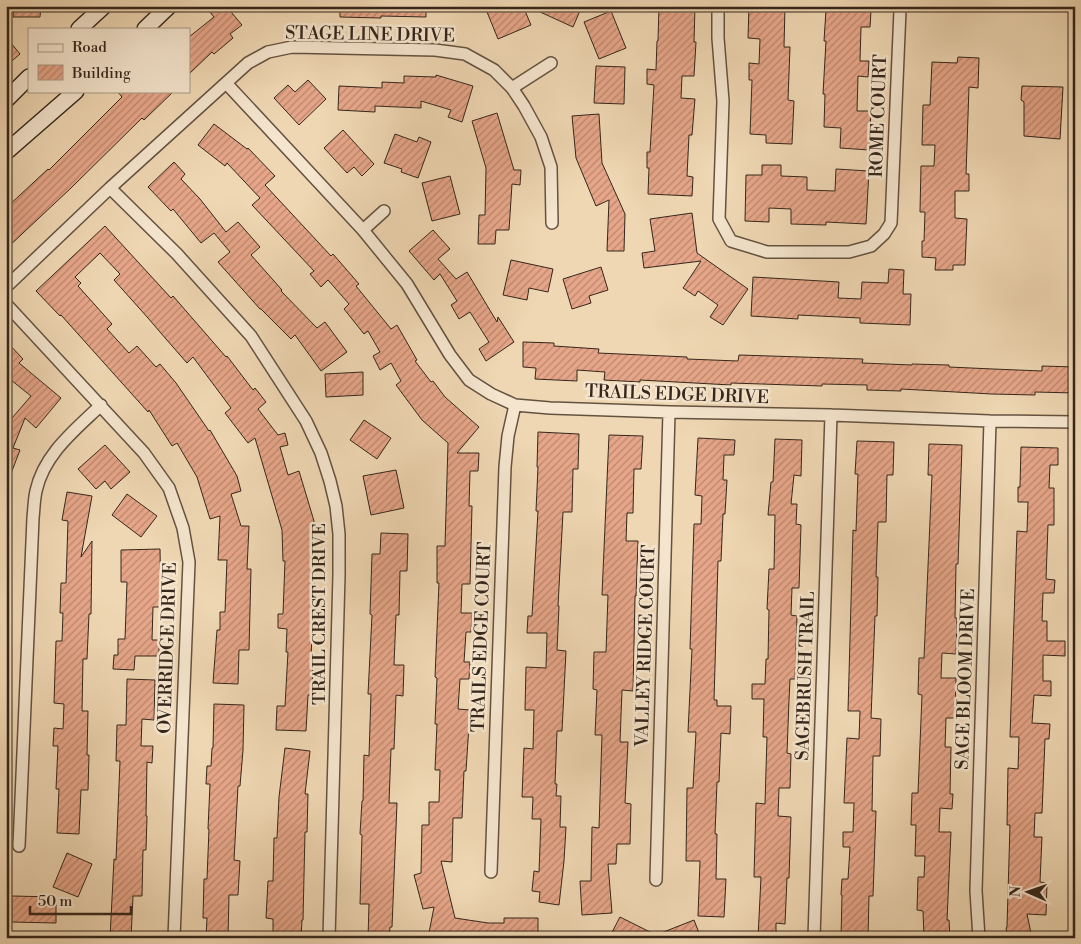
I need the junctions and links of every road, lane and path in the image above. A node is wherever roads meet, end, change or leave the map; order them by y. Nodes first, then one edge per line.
1 (104, 6) edge
2 (169, 6) edge
3 (718, 6) edge
4 (900, 10) dead end
5 (80, 28) edge
6 (146, 28) edge
7 (552, 63) dead end
8 (28, 78) edge
9 (226, 83) junction
10 (512, 88) junction
11 (75, 92) edge
12 (6, 100) edge
13 (6, 152) edge
14 (110, 188) junction
15 (384, 212) dead end
16 (552, 222) dead end
17 (363, 230) junction
18 (6, 287) edge
19 (6, 304) edge
20 (101, 405) junction
21 (515, 405) junction
22 (669, 412) junction
23 (832, 415) junction
24 (990, 421) junction
25 (1075, 422) edge
26 (19, 846) dead end
27 (491, 872) dead end
28 (656, 880) dead end
29 (174, 938) edge
30 (329, 938) edge
31 (814, 938) edge
32 (979, 938) edge

1 - 5 main road
2 - 6 main road
3 - 4 street, ROME COURT
7 - 10 street
8 - 12 main road
9 - 10 street, STAGE LINE DRIVE
9 - 14 street, STAGE LINE DRIVE
9 - 17 street, TRAILS EDGE DRIVE
10 - 16 street, STAGE LINE DRIVE
11 - 13 main road
14 - 18 street, STAGE LINE DRIVE
14 - 30 street, TRAIL CREST DRIVE
15 - 17 street
17 - 21 street, TRAILS EDGE DRIVE
19 - 20 street, OVERRIDGE DRIVE
20 - 26 street
20 - 29 street, OVERRIDGE DRIVE
21 - 22 street, TRAILS EDGE DRIVE
21 - 27 street, TRAILS EDGE COURT
22 - 23 street, TRAILS EDGE DRIVE
22 - 28 street, VALLEY RIDGE COURT
23 - 24 street, TRAILS EDGE DRIVE
23 - 31 street, SAGEBRUSH TRAIL
24 - 25 street, TRAILS EDGE DRIVE
24 - 32 street, SAGE BLOOM DRIVE

